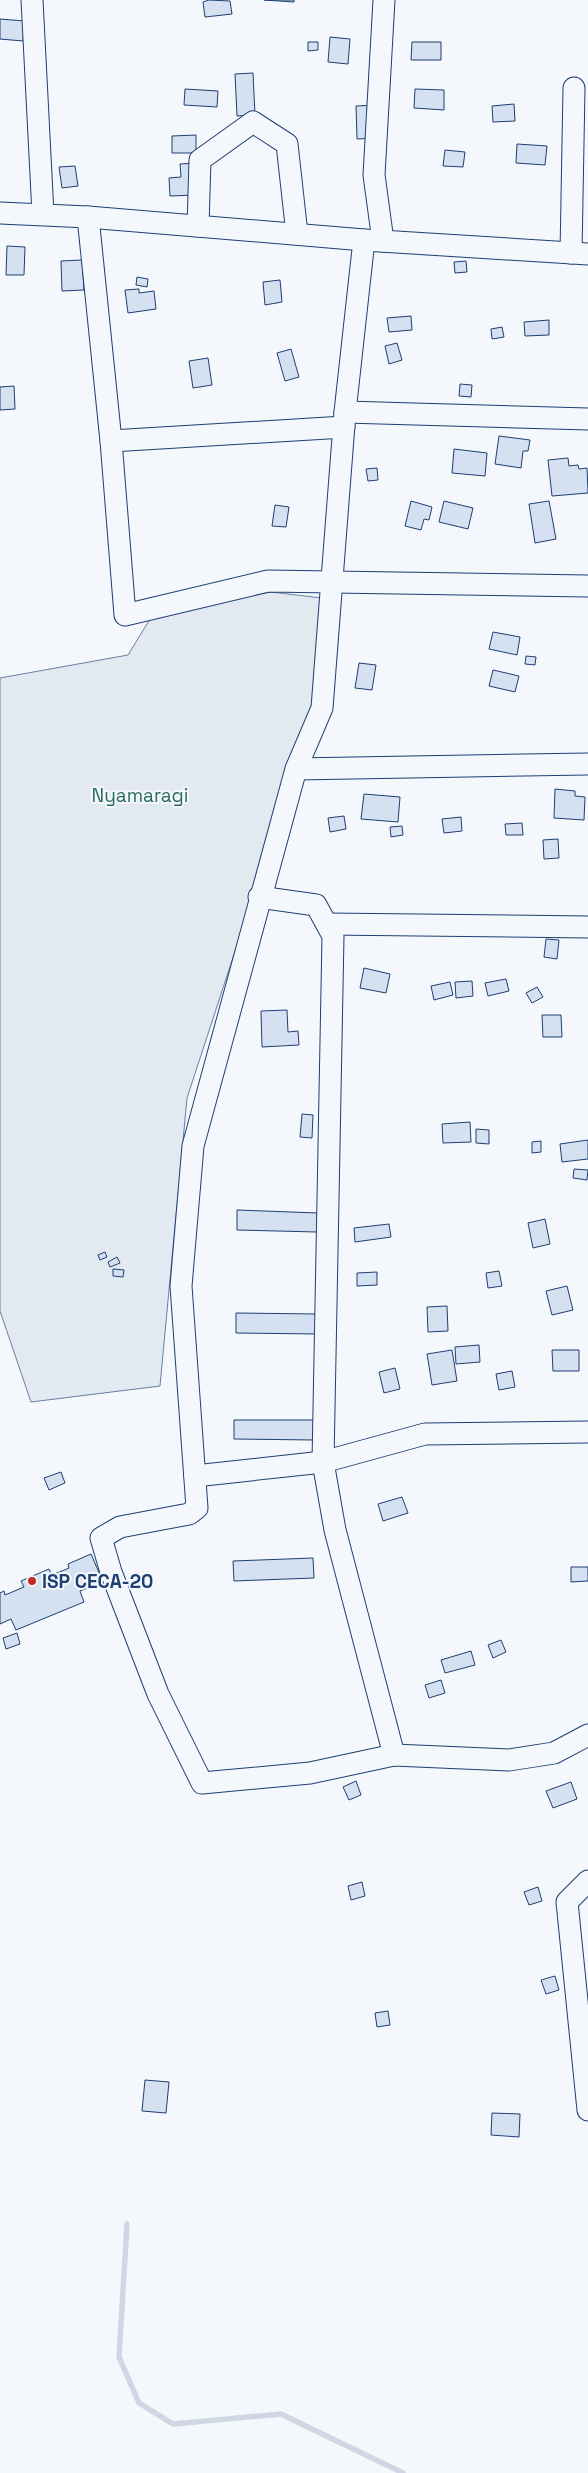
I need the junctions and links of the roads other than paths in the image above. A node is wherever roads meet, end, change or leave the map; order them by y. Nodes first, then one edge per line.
1 (32, 0) edge
2 (384, 0) edge
3 (574, 88) dead end
4 (0, 213) edge
5 (43, 214) junction
6 (88, 216) junction
7 (198, 226) junction
8 (297, 234) junction
9 (374, 241) junction
10 (580, 253) edge
11 (345, 419) junction
12 (588, 419) edge
13 (111, 440) junction
14 (333, 581) junction
15 (588, 586) edge
16 (588, 764) edge
17 (296, 769) junction
18 (260, 897) junction
19 (327, 924) junction
20 (588, 927) edge
21 (588, 1432) edge
22 (323, 1462) junction
23 (195, 1476) junction
24 (588, 1735) edge
25 (394, 1755) junction
26 (588, 1880) edge
27 (588, 2110) edge

1 - 5 street
2 - 9 street
3 - 10 street
4 - 5 street
5 - 6 street
6 - 7 street
6 - 13 street
7 - 8 street
7 - 8 street
8 - 9 street
9 - 10 street
9 - 11 street
11 - 12 street
11 - 13 street
11 - 14 street
13 - 14 street
14 - 15 street
14 - 17 street
16 - 17 street
17 - 18 street
18 - 19 street
18 - 23 street
19 - 20 street
19 - 22 street
21 - 22 street
22 - 23 street
22 - 25 street
23 - 25 street
24 - 25 street
26 - 27 street

